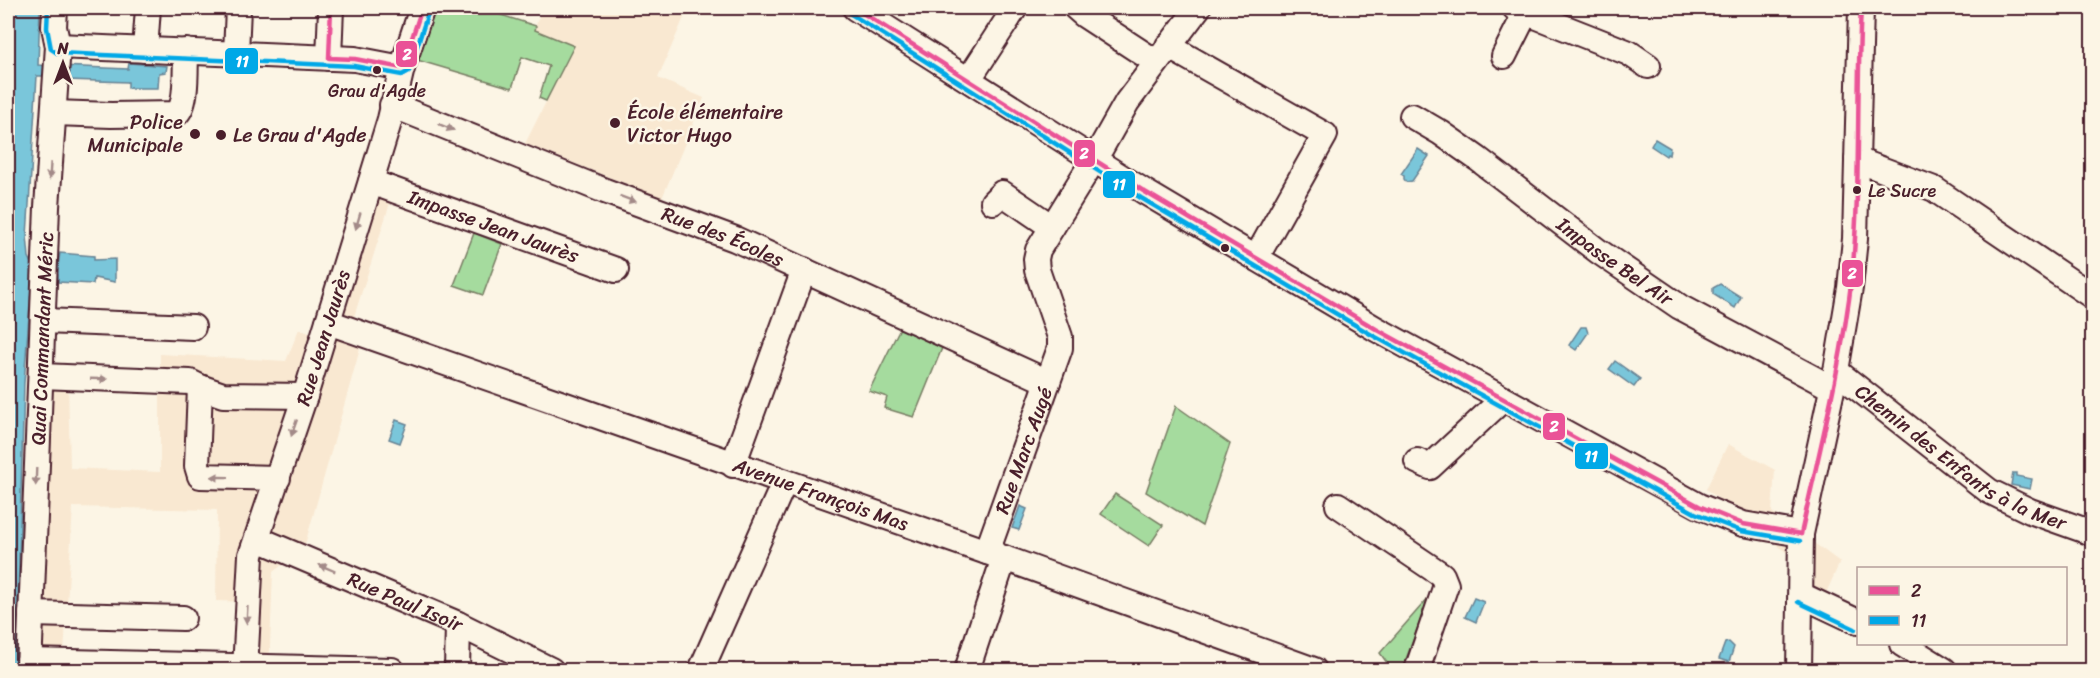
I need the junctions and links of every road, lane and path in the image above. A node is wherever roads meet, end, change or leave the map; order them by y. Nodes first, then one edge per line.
1 (55, 8) edge
2 (148, 8) edge
3 (238, 8) edge
4 (331, 8) edge
5 (422, 8) edge
6 (855, 8) edge
7 (1016, 8) edge
8 (1076, 8) edge
9 (1198, 8) edge
10 (1861, 8) edge
11 (1520, 10) edge
12 (145, 50) junction
13 (186, 51) junction
14 (236, 53) junction
15 (1162, 54) junction
16 (1504, 56) dead end
17 (329, 58) junction
18 (57, 62) junction
19 (1648, 66) dead end
20 (402, 68) junction
21 (969, 79) junction
22 (392, 105) junction
23 (54, 113) junction
24 (1412, 116) dead end
25 (1094, 159) junction
26 (1857, 160) junction
27 (371, 182) junction
28 (993, 202) dead end
29 (1052, 227) junction
30 (1256, 258) junction
31 (616, 270) dead end
32 (804, 270) junction
33 (2092, 296) edge
34 (44, 321) junction
35 (328, 322) junction
36 (193, 327) dead end
37 (41, 376) junction
38 (1834, 380) junction
39 (1047, 382) junction
40 (200, 387) junction
41 (305, 396) junction
42 (1503, 399) junction
43 (1417, 461) dead end
44 (733, 465) junction
45 (278, 478) junction
46 (784, 483) junction
47 (1338, 505) dead end
48 (2092, 533) edge
49 (1801, 534) junction
50 (258, 539) junction
51 (996, 555) junction
52 (1801, 595) junction
53 (31, 614) junction
54 (183, 618) dead end
55 (1857, 622) edge
56 (458, 624) junction
57 (1904, 645) edge
58 (29, 666) edge
59 (245, 668) edge
60 (392, 670) edge
61 (457, 670) edge
62 (535, 670) edge
63 (551, 670) edge
64 (701, 670) edge
65 (967, 670) edge
66 (1314, 670) edge
67 (1417, 670) edge
68 (1799, 670) edge
69 (1944, 670) edge

1 - 18 street, Quai Commandant Méric
2 - 12 street
3 - 14 street
4 - 17 street
5 - 20 street, Rue Jean Jaurès
6 - 21 street
7 - 21 street
8 - 15 street
9 - 15 street
10 - 26 street
11 - 16 street
11 - 19 street
12 - 13 street
12 - 18 street
13 - 14 street
13 - 23 street
14 - 17 street
15 - 25 street
15 - 30 street
17 - 20 street
18 - 23 street, Quai Commandant Méric
20 - 22 street, Rue Jean Jaurès
21 - 25 street
22 - 27 street, Rue Jean Jaurès
22 -> 32 street, Rue des Écoles
23 -> 34 street, Quai Commandant Méric
24 - 38 street, Impasse Bel Air
25 - 29 street
25 - 30 street
26 - 33 street
26 - 38 street
27 - 31 street, Impasse Jean Jaurès
27 -> 35 street, Rue Jean Jaurès
28 - 29 street
29 - 39 street, Rue Marc Augé
30 - 42 street
32 - 39 street, Rue des Écoles
32 - 44 street
34 - 36 street
34 - 37 street, Quai Commandant Méric
35 - 41 street, Rue Jean Jaurès
35 - 44 street, Avenue François Mas
37 -> 40 street
37 -> 53 street, Quai Commandant Méric
38 - 48 street, Chemin des Enfants à la Mer
38 - 49 street
39 - 51 street, Rue Marc Augé
40 - 41 street
45 -> 40 street
41 -> 45 street, Rue Jean Jaurès
42 - 43 street
42 - 49 street
44 - 46 street, Avenue François Mas
45 - 50 street, Rue Jean Jaurès
46 - 51 street, Avenue François Mas
46 - 64 street
47 - 67 street
49 - 52 street
56 -> 50 street, Rue Paul Isoir
50 -> 59 street, Rue Jean Jaurès
51 - 65 street, Rue Marc Augé
51 - 66 street, Avenue François Mas
52 - 55 street
52 - 68 street
53 - 54 street
53 - 58 street, Quai Commandant Méric
56 - 61 street
56 - 63 street, Rue Paul Isoir
57 - 69 street
58 - 59 street
59 - 60 street
62 - 63 street

